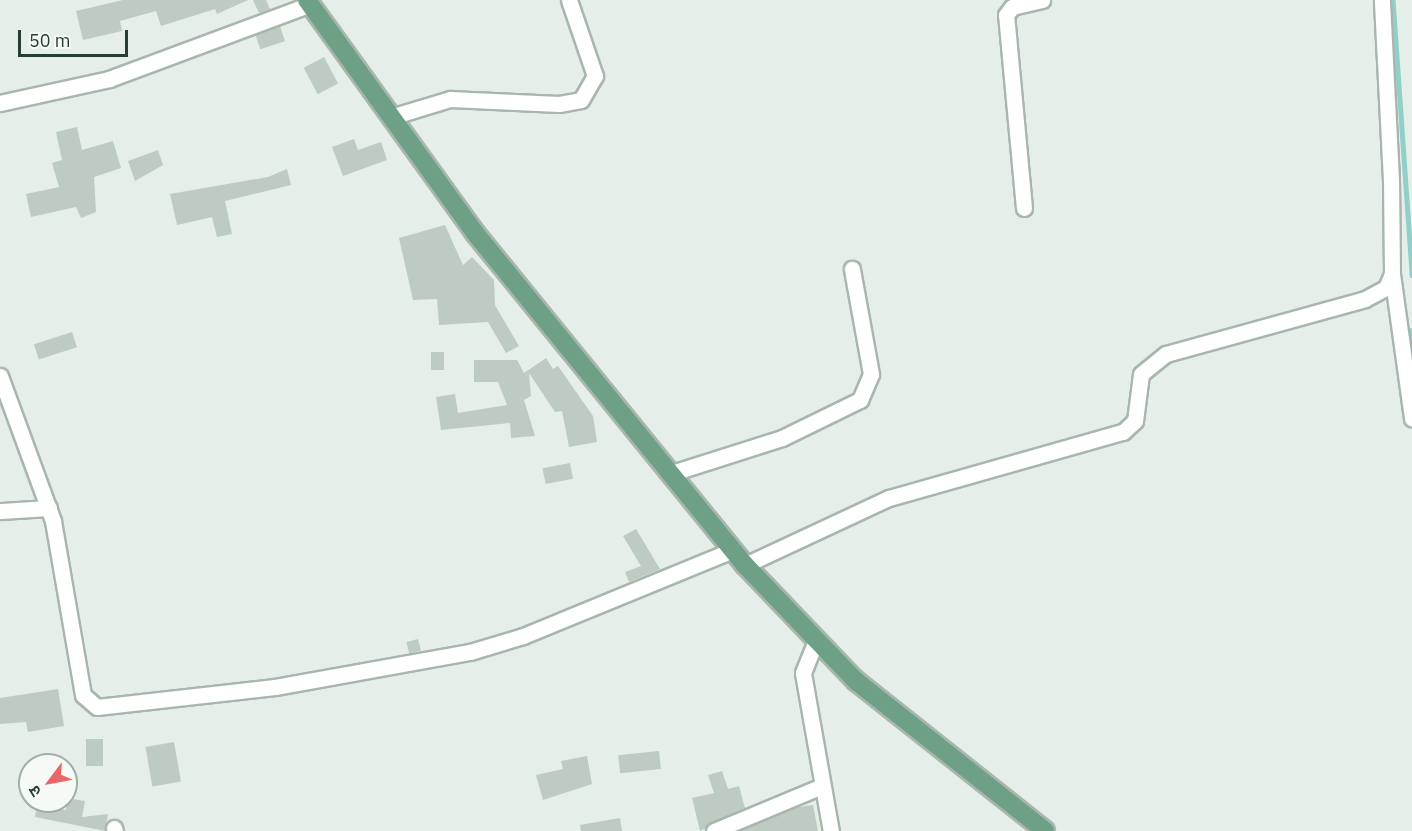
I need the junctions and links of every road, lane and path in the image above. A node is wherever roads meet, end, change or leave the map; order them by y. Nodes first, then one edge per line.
1 (569, 0) edge
2 (1042, 0) edge
3 (1382, 0) edge
4 (309, 2) edge
5 (0, 103) edge
6 (394, 116) junction
7 (1024, 208) dead end
8 (852, 268) dead end
9 (1392, 274) junction
10 (0, 376) edge
11 (1412, 419) edge
12 (672, 473) junction
13 (49, 508) junction
14 (0, 511) edge
15 (733, 550) junction
16 (745, 565) junction
17 (815, 643) junction
18 (822, 786) junction
19 (714, 831) edge
20 (831, 831) edge
21 (1046, 831) edge

1 - 6 street
2 - 7 street
3 - 9 street
4 - 5 street
4 - 6 main road
6 - 12 main road
8 - 12 street
9 - 11 street
9 - 16 street
10 - 13 street
12 - 15 main road
13 - 14 street
13 - 15 street
15 - 16 main road
16 - 17 main road
17 - 18 street
17 - 21 main road
18 - 19 street
18 - 20 street

